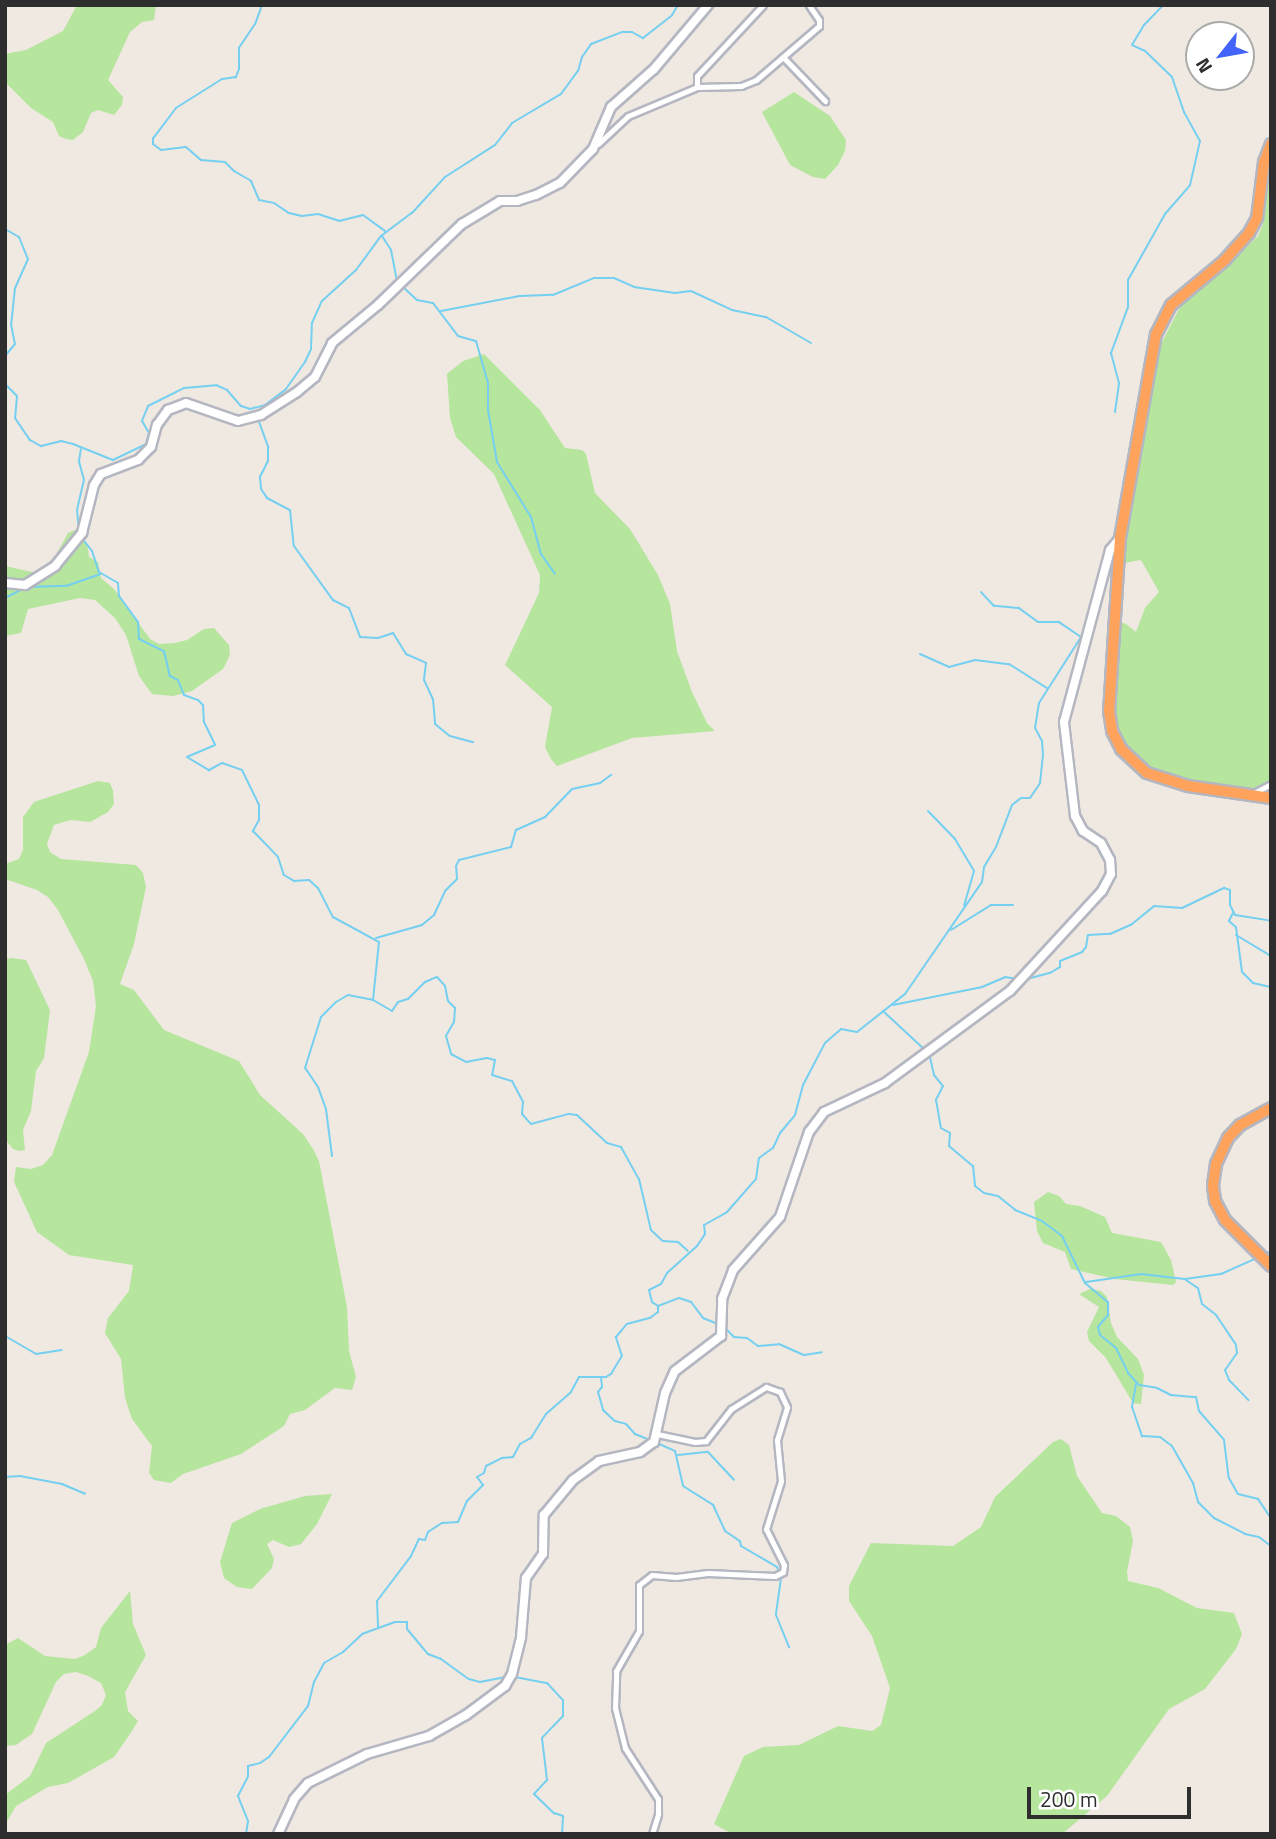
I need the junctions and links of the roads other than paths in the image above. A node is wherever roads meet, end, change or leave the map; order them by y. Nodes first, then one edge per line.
1 (708, 5) edge
2 (763, 5) edge
3 (809, 5) edge
4 (783, 57) junction
5 (697, 87) junction
6 (825, 101) dead end
7 (1271, 144) edge
8 (593, 149) junction
9 (1120, 538) junction
10 (5, 583) edge
11 (1271, 784) edge
12 (1252, 794) junction
13 (1271, 798) edge
14 (1271, 1108) edge
15 (1271, 1266) edge
16 (656, 1434) junction
17 (278, 1834) edge
18 (652, 1834) edge

1 - 8 street
2 - 5 street
3 - 4 street
4 - 5 street
4 - 6 street
5 - 8 street
7 - 9 highway
8 - 10 street
9 - 12 highway
9 - 16 street
11 - 12 street
12 - 13 highway
14 - 15 highway
16 - 17 street
16 - 18 street

